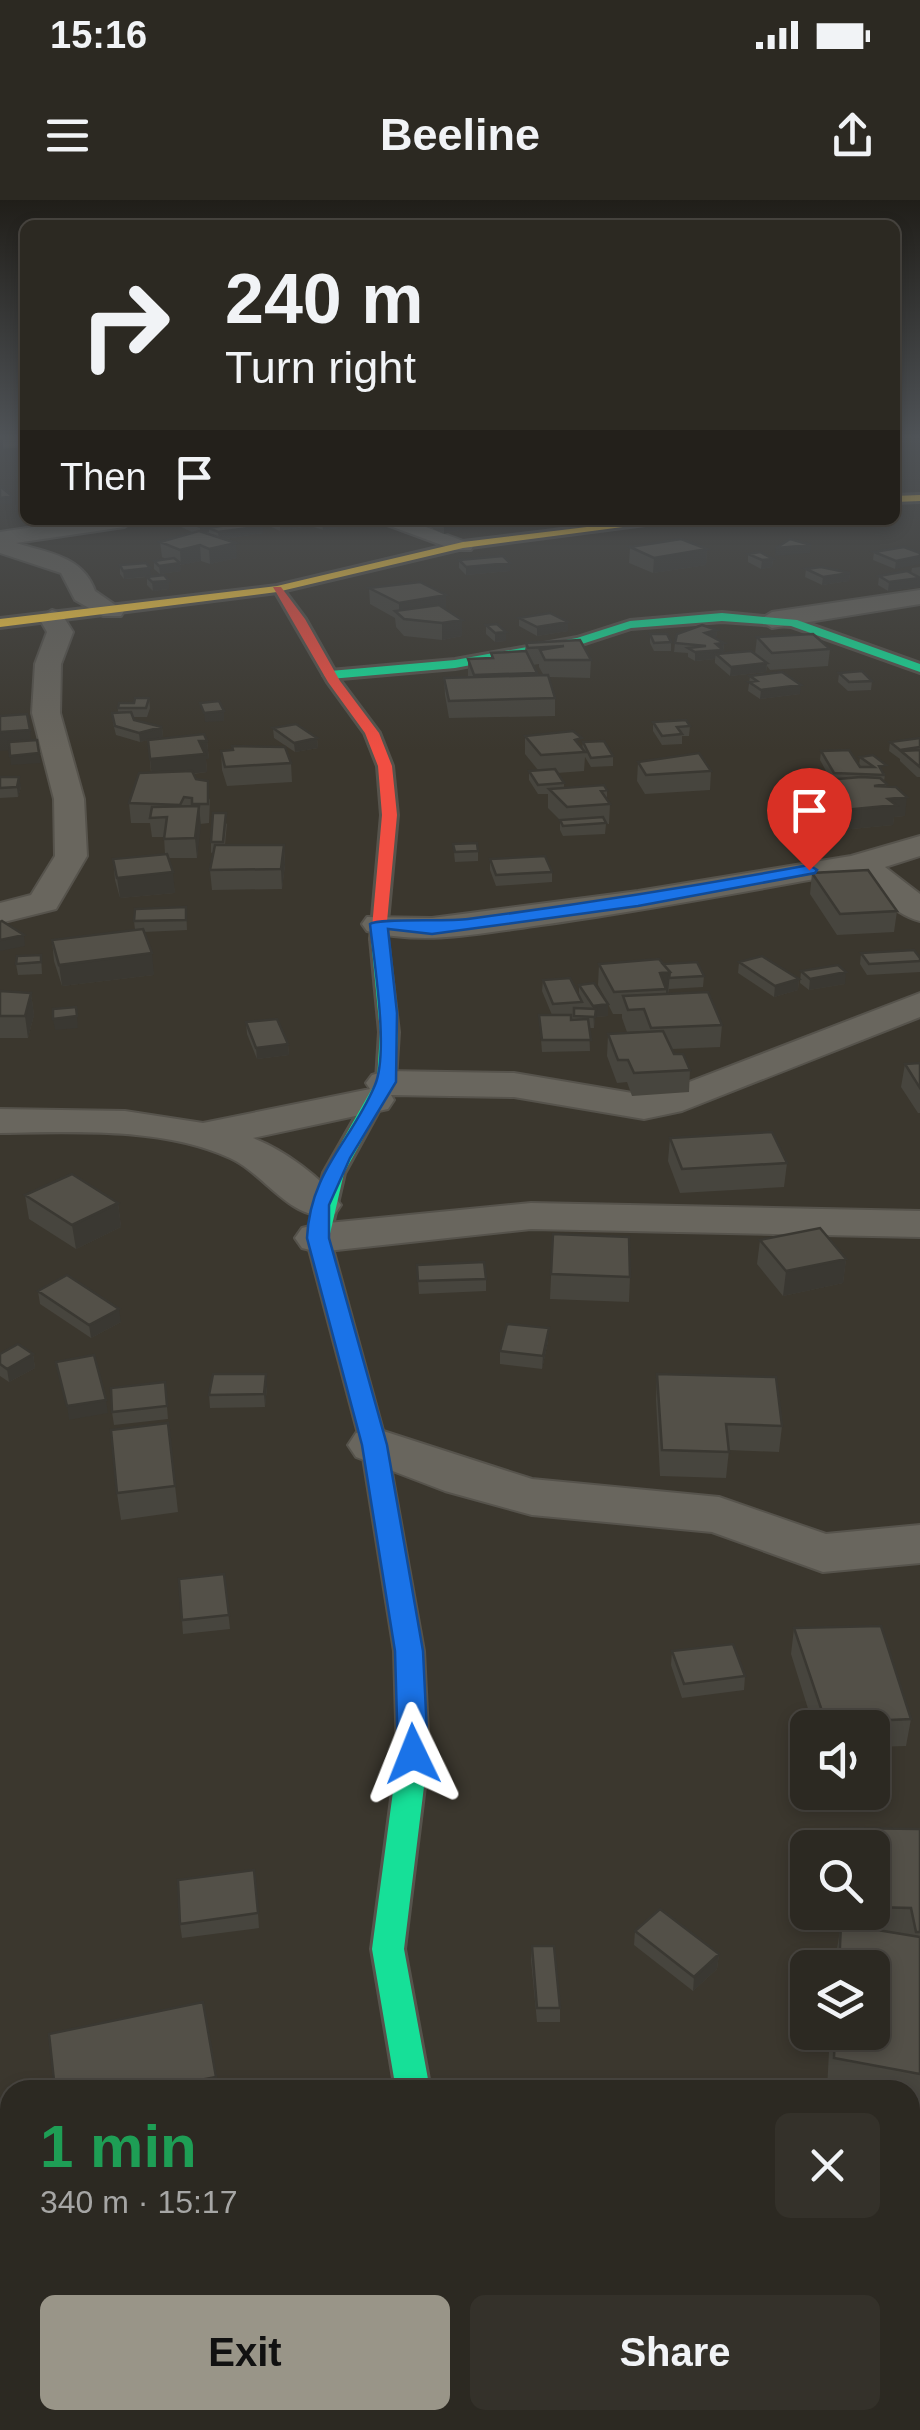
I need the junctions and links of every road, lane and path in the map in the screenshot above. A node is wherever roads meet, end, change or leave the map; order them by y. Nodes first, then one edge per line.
1 (3, 543) edge
2 (460, 543) edge
3 (471, 543) edge
4 (463, 544) junction
5 (277, 589) junction
6 (920, 597) edge
7 (112, 611) junction
8 (52, 618) junction
9 (772, 620) junction
10 (0, 624) edge
11 (920, 668) edge
12 (330, 675) junction
13 (920, 846) edge
14 (857, 864) junction
15 (920, 911) edge
16 (0, 913) edge
17 (379, 924) junction
18 (920, 1004) edge
19 (380, 1091) junction
20 (0, 1121) edge
21 (206, 1135) junction
22 (318, 1221) junction
23 (920, 1224) edge
24 (374, 1445) junction
25 (920, 1544) edge
26 (411, 2080) edge

1 - 7 street
2 - 4 street
3 - 4 street
4 - 5 street
5 - 7 street
5 - 12 street
6 - 9 street
7 - 8 street
8 - 10 street
8 - 16 street
9 - 11 street
9 - 12 street
12 - 17 street
13 - 14 street
14 - 15 street
14 - 17 street
17 - 19 street
18 - 19 street
19 - 21 street
19 - 22 street
20 - 21 street
21 - 22 street
22 - 23 street
22 - 24 street
24 - 25 street
24 - 26 street

